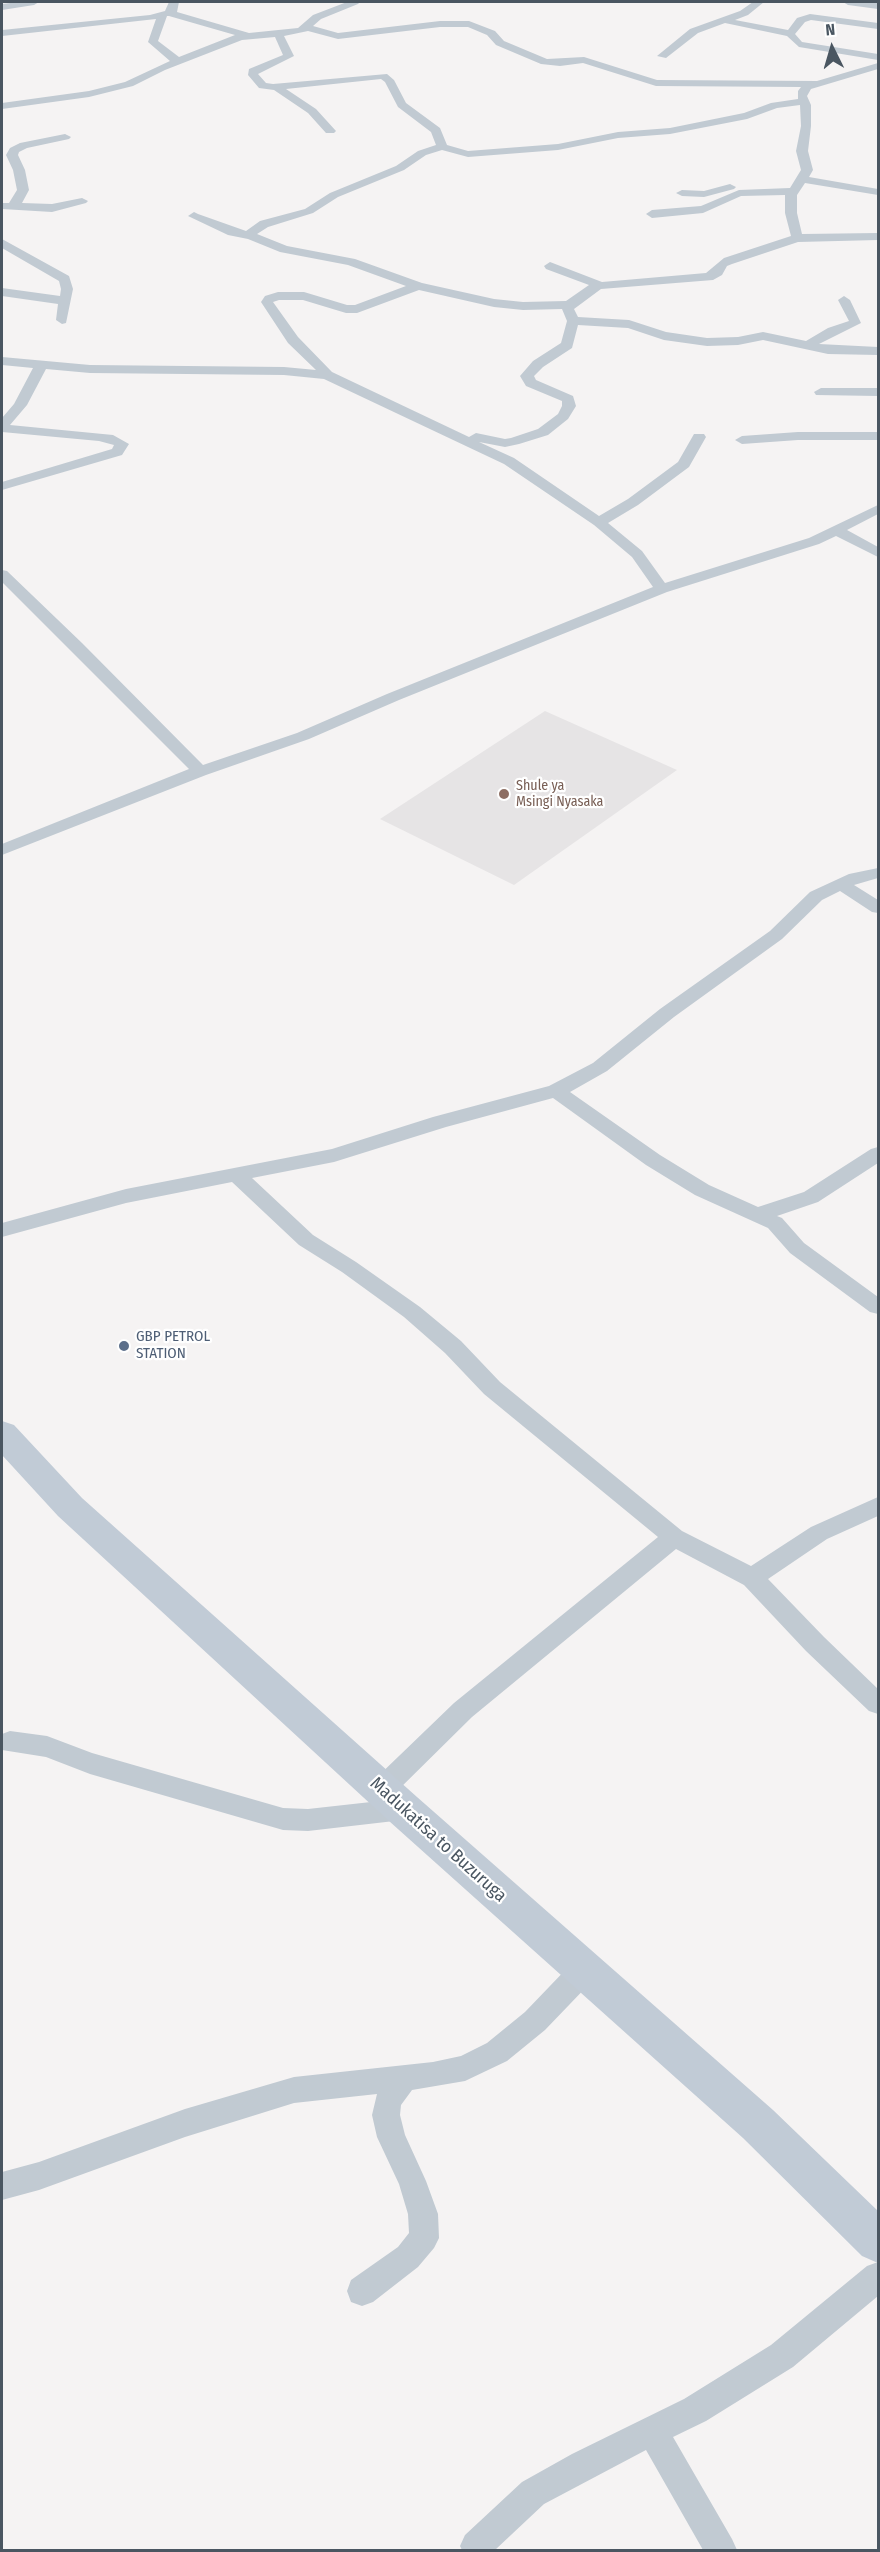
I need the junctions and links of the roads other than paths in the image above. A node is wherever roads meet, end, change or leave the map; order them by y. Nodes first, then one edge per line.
1 (34, 2) edge
2 (174, 2) edge
3 (355, 2) edge
4 (759, 2) edge
5 (848, 2) edge
6 (879, 6) edge
7 (2, 7) edge
8 (166, 14) junction
9 (723, 20) junction
10 (879, 26) edge
11 (307, 28) junction
12 (2, 33) edge
13 (790, 34) junction
14 (279, 35) junction
15 (248, 36) junction
16 (662, 56) dead end
17 (879, 57) edge
18 (177, 61) junction
19 (879, 66) edge
20 (819, 84) junction
21 (276, 87) junction
22 (804, 101) junction
23 (2, 106) edge
24 (330, 131) dead end
25 (65, 137) dead end
26 (442, 147) junction
27 (803, 179) junction
28 (787, 191) junction
29 (879, 192) edge
30 (682, 193) dead end
31 (82, 201) dead end
32 (6, 206) edge
33 (652, 214) dead end
34 (194, 216) dead end
35 (251, 236) junction
36 (879, 237) edge
37 (797, 238) junction
38 (2, 243) edge
39 (550, 266) dead end
40 (418, 286) junction
41 (602, 286) junction
42 (2, 292) edge
43 (844, 300) dead end
44 (65, 301) junction
45 (568, 305) junction
46 (62, 320) dead end
47 (573, 321) junction
48 (809, 345) junction
49 (879, 351) edge
50 (2, 361) edge
51 (41, 365) junction
52 (327, 375) junction
53 (821, 392) dead end
54 (879, 392) edge
55 (2, 427) edge
56 (452, 433) junction
57 (879, 436) edge
58 (699, 437) dead end
59 (742, 440) dead end
60 (505, 443) junction
61 (509, 461) junction
62 (2, 486) edge
63 (879, 509) edge
64 (599, 522) junction
65 (837, 530) junction
66 (879, 553) edge
67 (5, 584) edge
68 (662, 590) junction
69 (200, 771) junction
70 (2, 850) edge
71 (879, 873) edge
72 (841, 884) junction
73 (879, 908) edge
74 (556, 1090) junction
75 (879, 1154) edge
76 (238, 1176) junction
77 (759, 1214) junction
78 (2, 1230) edge
79 (879, 1307) edge
80 (2, 1434) edge
81 (879, 1506) edge
82 (674, 1537) junction
83 (752, 1578) junction
84 (879, 1704) edge
85 (10, 1742) dead end
86 (392, 1800) junction
87 (583, 1971) junction
88 (404, 2078) junction
89 (2, 2186) edge
90 (879, 2241) edge
91 (879, 2277) edge
92 (362, 2291) dead end
93 (652, 2432) junction
94 (476, 2546) dead end
95 (722, 2550) edge

1 - 7 street
2 - 8 street
3 - 11 street
4 - 9 street
5 - 6 street
8 - 12 street
8 - 15 street
8 - 18 street
9 - 13 street
9 - 16 street
10 - 13 street
11 - 14 street
11 - 20 street
13 - 17 street
14 - 15 street
14 - 21 street
15 - 18 street
18 - 23 street
19 - 20 street
20 - 22 street
21 - 24 street
21 - 26 street
22 - 26 street
22 - 27 street
25 - 32 street
26 - 35 street
27 - 28 street
27 - 29 street
28 - 30 street
28 - 33 street
28 - 37 street
31 - 32 street
34 - 35 street
35 - 40 street
36 - 37 street
37 - 41 street
38 - 44 street
39 - 41 street
40 - 45 street
40 - 52 street
41 - 45 street
42 - 44 street
43 - 48 street
44 - 46 street
45 - 47 street
47 - 48 street
47 - 60 street
48 - 49 street
50 - 51 street
51 - 52 street
51 - 55 street
52 - 56 street
53 - 54 street
55 - 62 street
56 - 60 street
56 - 61 street
57 - 59 street
58 - 64 street
60 - 61 street
61 - 64 street
63 - 65 street
64 - 68 street
65 - 66 street
65 - 68 street
67 - 69 street
68 - 69 street
69 - 70 street
71 - 72 street
72 - 73 street
72 - 74 street
74 - 76 street
74 - 77 street
75 - 77 street
76 - 78 street
76 - 82 street
77 - 79 street
80 - 86 main road, Madukatisa to Buzuruga
81 - 83 street
82 - 83 street
82 - 86 street
83 - 84 street
85 - 86 street
86 - 87 main road, Madukatisa to Buzuruga
87 - 88 street
87 - 90 main road, Madukatisa to Buzuruga
88 - 89 street
88 - 92 street
91 - 93 street
93 - 94 street
93 - 95 street

